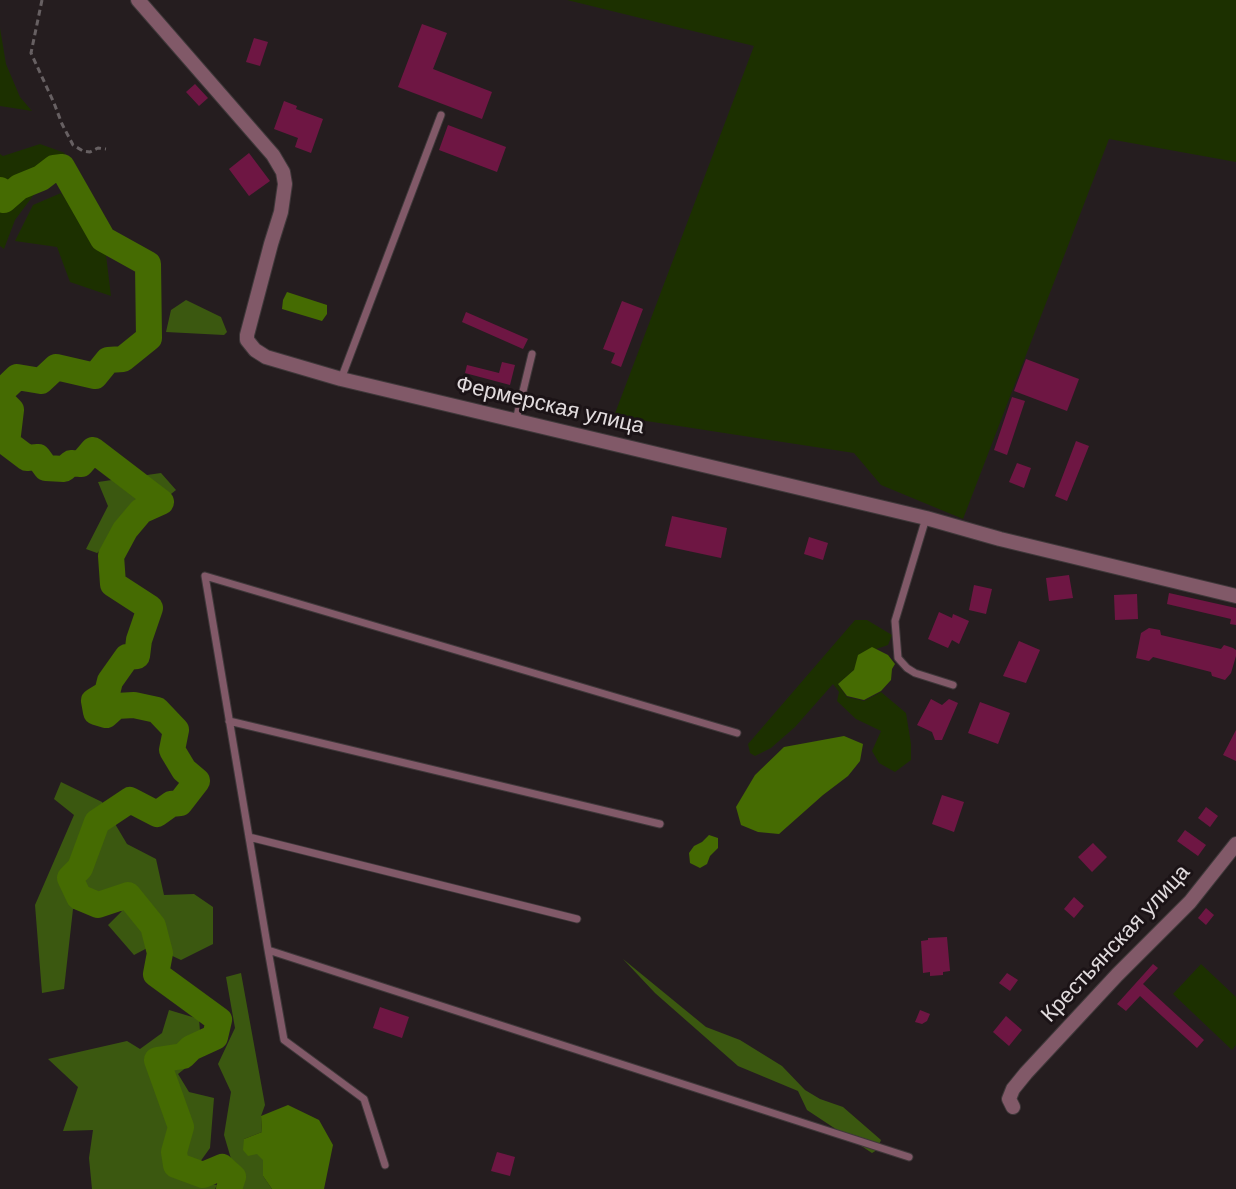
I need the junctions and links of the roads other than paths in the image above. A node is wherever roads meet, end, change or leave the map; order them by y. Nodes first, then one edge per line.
1 (138, 0) edge
2 (441, 115) dead end
3 (532, 354) dead end
4 (341, 379) junction
5 (516, 420) junction
6 (926, 518) junction
7 (1236, 596) edge
8 (953, 685) dead end
9 (229, 721) junction
10 (737, 733) dead end
11 (660, 824) dead end
12 (249, 837) junction
13 (1236, 844) edge
14 (577, 919) dead end
15 (268, 950) junction
16 (1013, 1107) dead end
17 (909, 1157) dead end
18 (385, 1165) dead end

1 - 4 street, Фермерская улица
2 - 4 lane
3 - 5 lane
4 - 5 street, Фермерская улица
5 - 6 street, Фермерская улица
6 - 7 street, Фермерская улица
6 - 8 lane
9 - 10 lane
9 - 11 lane
9 - 12 lane
12 - 14 lane
12 - 15 lane
13 - 16 street, Крестьянская улица
15 - 17 lane
15 - 18 lane

